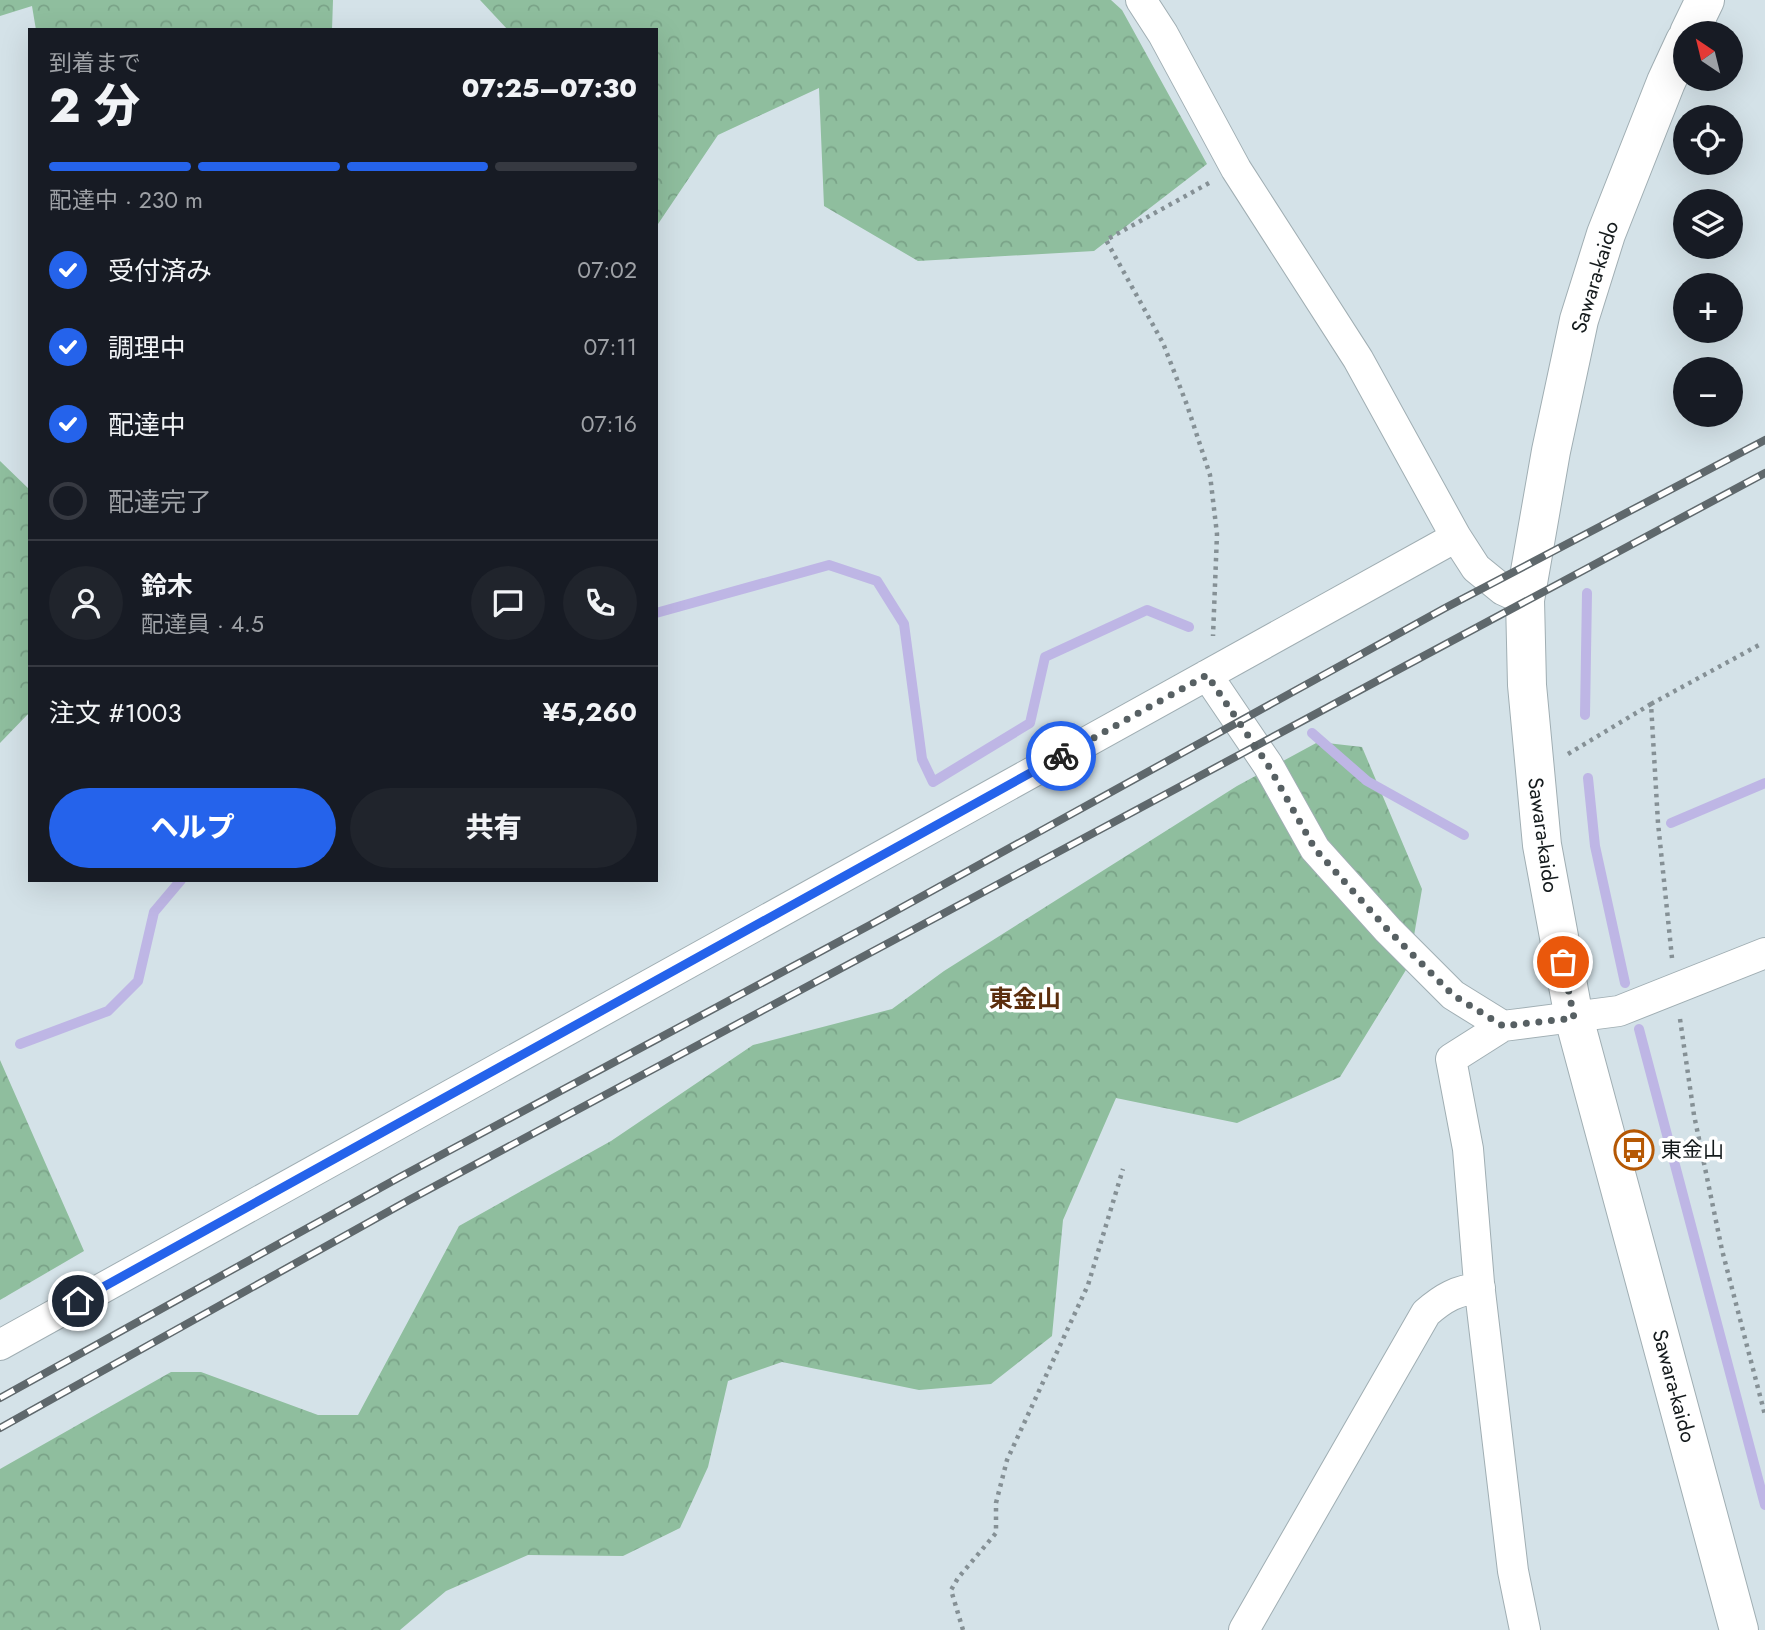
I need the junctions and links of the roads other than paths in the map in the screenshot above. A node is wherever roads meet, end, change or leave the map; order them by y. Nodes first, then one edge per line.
1 (1141, 0) edge
2 (1705, 0) edge
3 (1695, 21) edge
4 (1673, 66) edge
5 (1456, 537) junction
6 (1525, 600) junction
7 (1207, 675) junction
8 (1765, 953) edge
9 (1574, 1018) junction
10 (1503, 1026) junction
11 (1479, 1288) junction
12 (0, 1345) edge
13 (1244, 1630) edge
14 (1525, 1630) edge
15 (1739, 1630) edge

1 - 5 street
2 - 3 highway
4 - 6 highway, Sawara-kaido
5 - 6 street
5 - 7 street
6 - 9 highway, Sawara-kaido
7 - 10 street
7 - 12 street
8 - 9 street
9 - 10 street
9 - 15 highway, Sawara-kaido
10 - 11 street
11 - 13 street
11 - 14 street

